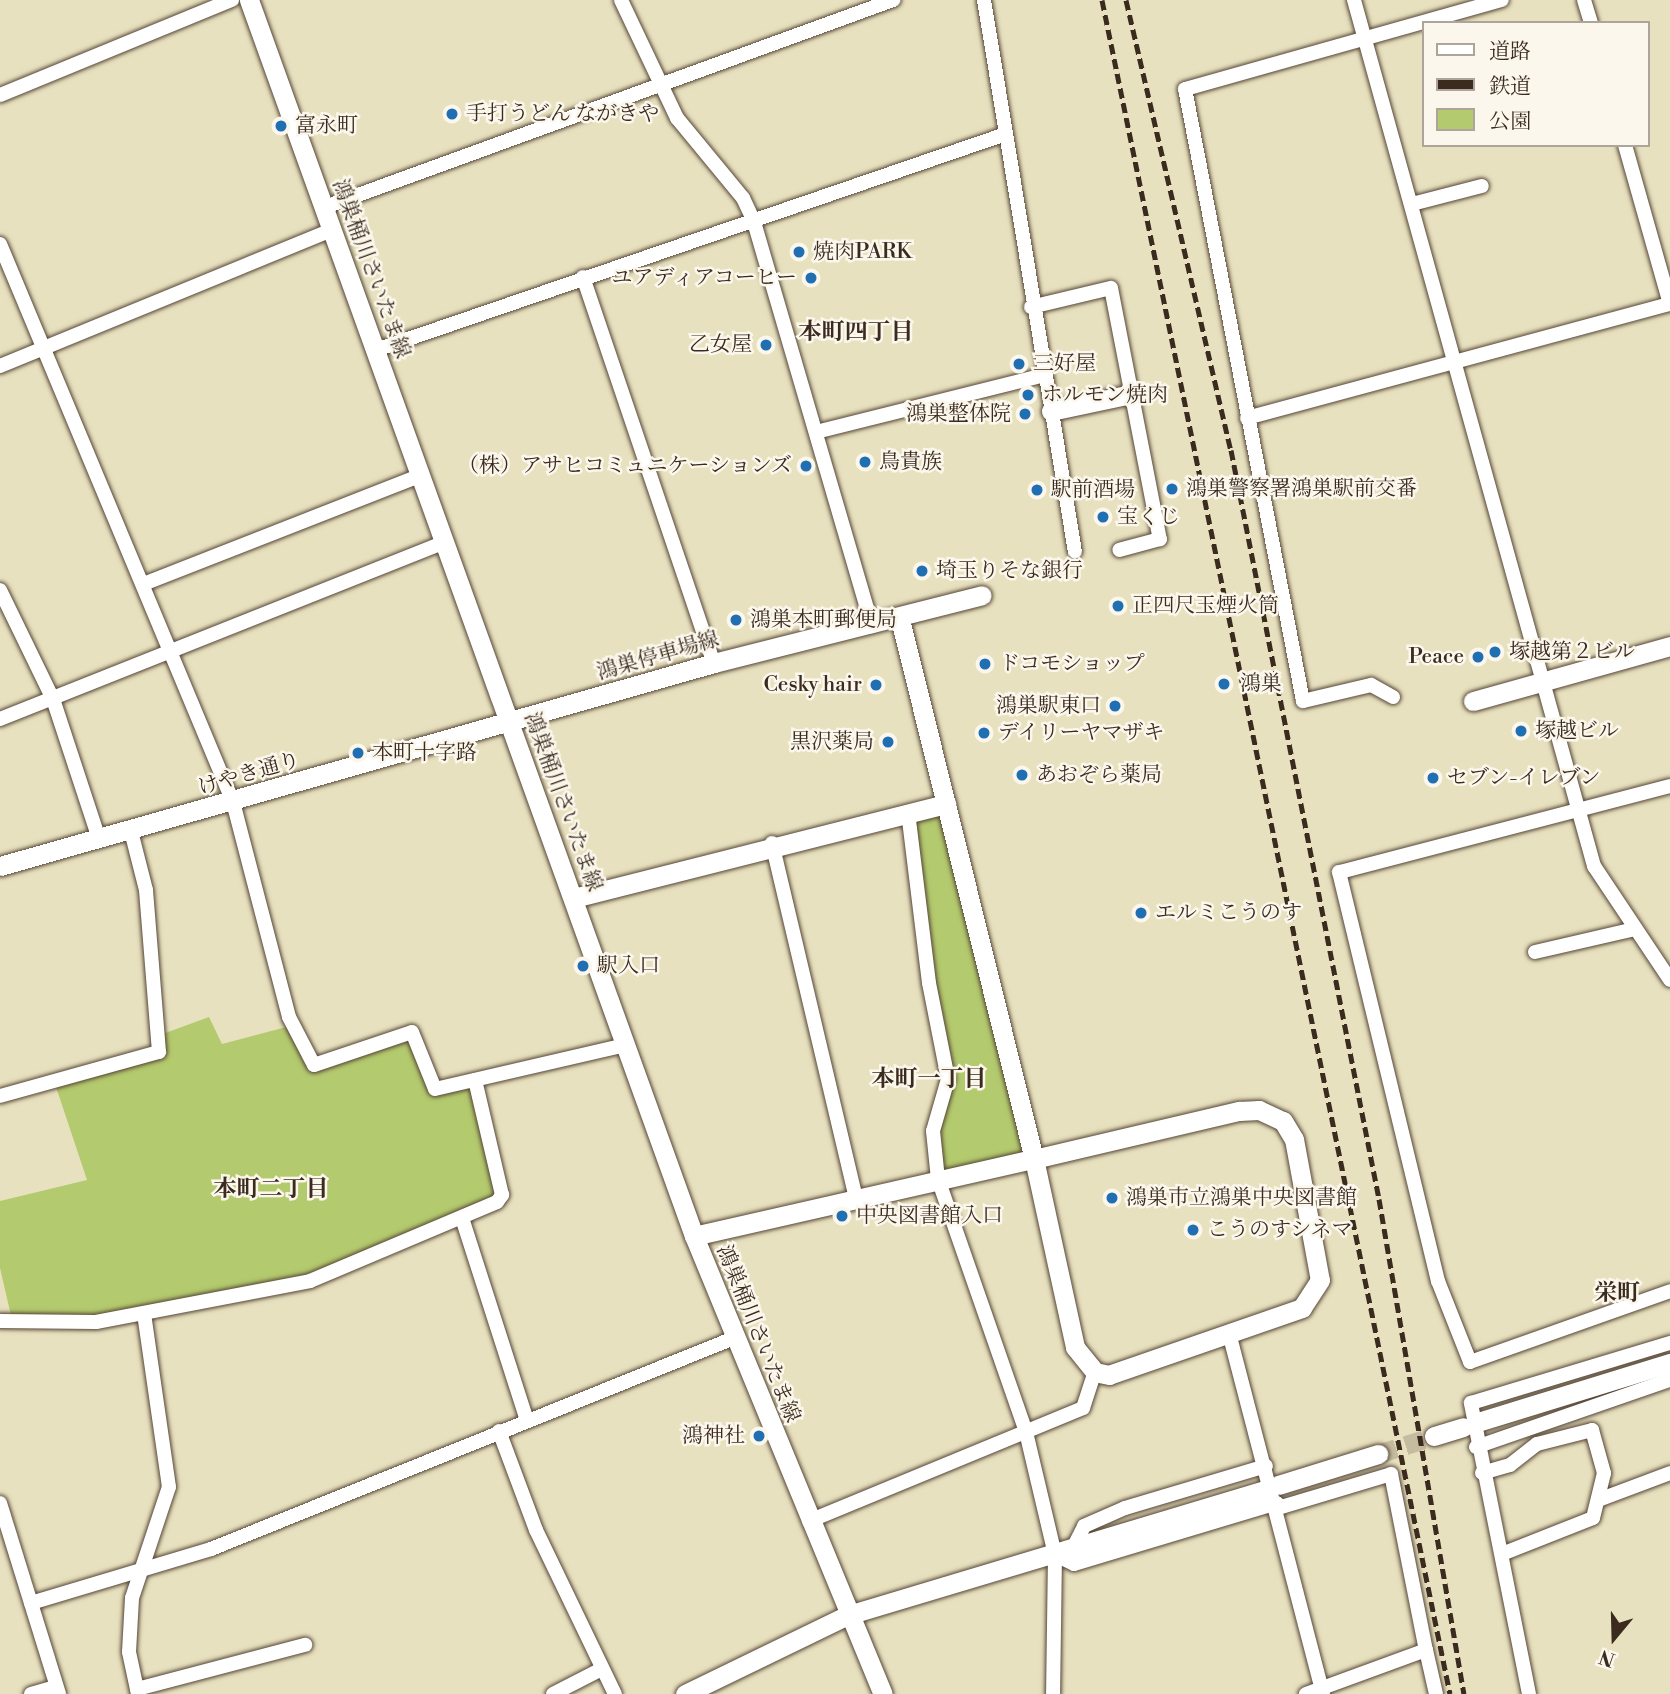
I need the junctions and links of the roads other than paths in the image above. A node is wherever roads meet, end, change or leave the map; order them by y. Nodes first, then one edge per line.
1 (232, 0) edge
2 (249, 0) edge
3 (621, 0) edge
4 (893, 0) edge
5 (984, 0) edge
6 (1354, 0) edge
7 (1502, 0) edge
8 (1584, 0) edge
9 (1422, 21) edge
10 (1424, 21) edge
11 (1590, 21) edge
12 (1364, 37) junction
13 (658, 81) junction
14 (0, 95) edge
15 (1003, 135) junction
16 (1626, 147) edge
17 (1482, 186) dead end
18 (1412, 204) junction
19 (325, 207) junction
20 (754, 222) junction
21 (332, 230) junction
22 (0, 244) edge
23 (583, 277) junction
24 (1670, 304) edge
25 (1031, 307) junction
26 (41, 349) junction
27 (376, 350) junction
28 (1456, 359) junction
29 (0, 366) edge
30 (1044, 375) junction
31 (1131, 394) junction
32 (1051, 411) junction
33 (1247, 418) junction
34 (816, 432) junction
35 (421, 475) junction
36 (445, 542) junction
37 (1119, 550) dead end
38 (1075, 552) dead end
39 (146, 583) junction
40 (0, 590) edge
41 (982, 595) dead end
42 (900, 619) junction
43 (872, 626) junction
44 (1670, 646) edge
45 (176, 651) junction
46 (714, 663) junction
47 (1545, 681) junction
48 (1393, 697) dead end
49 (53, 699) junction
50 (1473, 701) dead end
51 (0, 719) edge
52 (510, 723) junction
53 (1670, 786) edge
54 (233, 802) junction
55 (946, 804) junction
56 (1581, 810) junction
57 (908, 812) junction
58 (131, 831) junction
59 (99, 839) junction
60 (772, 843) junction
61 (0, 866) edge
62 (574, 898) junction
63 (1635, 929) junction
64 (1535, 952) dead end
65 (1670, 980) edge
66 (626, 1045) junction
67 (475, 1080) junction
68 (0, 1096) edge
69 (1034, 1159) junction
70 (938, 1179) junction
71 (856, 1198) junction
72 (462, 1218) junction
73 (694, 1236) junction
74 (1670, 1291) edge
75 (144, 1314) junction
76 (0, 1321) edge
77 (1229, 1333) junction
78 (734, 1338) junction
79 (1670, 1343) edge
80 (1670, 1363) edge
81 (1095, 1372) junction
82 (1670, 1380) edge
83 (527, 1421) junction
84 (499, 1431) junction
85 (1026, 1432) junction
86 (1434, 1436) tunnel mouth
87 (1476, 1447) junction
88 (1378, 1454) tunnel mouth
89 (1266, 1466) junction
90 (1482, 1473) junction
91 (1670, 1473) edge
92 (1274, 1496) junction
93 (1601, 1499) junction
94 (0, 1503) edge
95 (809, 1521) junction
96 (1064, 1553) junction
97 (1503, 1554) junction
98 (143, 1568) junction
99 (31, 1604) junction
100 (848, 1615) junction
101 (305, 1645) dead end
102 (1426, 1650) junction
103 (600, 1670) junction
104 (57, 1690) edge
105 (138, 1691) edge
106 (1323, 1691) edge
107 (31, 1694) edge
108 (553, 1694) edge
109 (615, 1694) edge
110 (685, 1694) edge
111 (883, 1694) edge
112 (1053, 1694) edge
113 (1306, 1694) edge
114 (1436, 1694) edge
115 (1529, 1694) edge

1 - 14 street
2 - 19 street, 鴻巣桶川さいたま線
3 - 13 street
4 - 13 street
5 - 15 street
6 - 12 street
7 - 10 street
8 - 11 street
9 - 12 street
12 - 18 street
12 - 33 street
13 - 19 street
13 - 20 street
15 - 20 street
15 - 25 street
16 - 24 street
17 - 18 street
18 - 28 street
19 - 21 street, 鴻巣桶川さいたま線
20 - 23 street
20 - 34 street
21 - 26 street
21 - 27 street, 鴻巣桶川さいたま線
22 - 26 street
23 - 27 street
23 - 46 street
24 - 28 street
25 - 30 street
25 - 31 street
26 - 29 street
26 - 39 street
27 - 35 street, 鴻巣桶川さいたま線
28 - 33 street
28 - 47 street
30 - 32 street
30 - 34 street
31 - 32 street
31 - 37 street
32 - 38 street
33 - 48 street
34 - 43 street
35 - 36 street, 鴻巣桶川さいたま線
35 - 39 street
36 - 45 street
36 - 52 street, 鴻巣桶川さいたま線
39 - 45 street
40 - 49 street
41 - 42 street, 鴻巣停車場線
42 - 43 street, 鴻巣停車場線
42 - 55 street
43 - 46 street, 鴻巣停車場線
44 - 47 street
45 - 49 street
45 - 54 street
46 - 52 street, 鴻巣停車場線
47 - 50 street
47 - 56 street
49 - 51 street
49 - 59 street
52 - 54 street, けやき通り
52 - 62 street, 鴻巣桶川さいたま線
53 - 56 street
54 - 58 street, けやき通り
54 - 67 street
55 - 57 street
55 - 69 street
56 - 63 street
56 - 74 street
57 - 60 street
57 - 70 street
58 - 59 street, けやき通り
58 - 68 street
59 - 61 street, けやき通り
60 - 62 street
60 - 71 street
62 - 66 street, 鴻巣桶川さいたま線
63 - 64 street
63 - 65 street
66 - 67 street
66 - 73 street, 鴻巣桶川さいたま線
67 - 72 street
69 - 70 street
69 - 77 street
69 - 81 street
70 - 71 street
70 - 85 street
71 - 73 street
72 - 75 street
72 - 83 street
73 - 78 street, 鴻巣桶川さいたま線
75 - 76 street
75 - 98 street
77 - 81 street
77 - 89 street
78 - 83 street
78 - 95 street, 鴻巣桶川さいたま線
79 - 87 street
80 - 86 street
81 - 85 street
82 - 87 street
83 - 84 street
84 - 98 street
84 - 103 street
85 - 95 street
85 - 96 street
87 - 90 street
88 - 92 street
89 - 92 street
89 - 96 street
90 - 93 street
90 - 97 street
91 - 93 street
92 - 96 street
92 - 102 street
92 - 106 street
93 - 97 street
94 - 99 street
95 - 100 street, 鴻巣桶川さいたま線
96 - 100 street
96 - 112 street
97 - 115 street
98 - 99 street
98 - 105 street
99 - 104 street
100 - 110 street
100 - 111 street, 鴻巣桶川さいたま線
101 - 105 street
102 - 106 street
102 - 114 street
103 - 108 street
103 - 109 street
104 - 107 street
106 - 113 street

